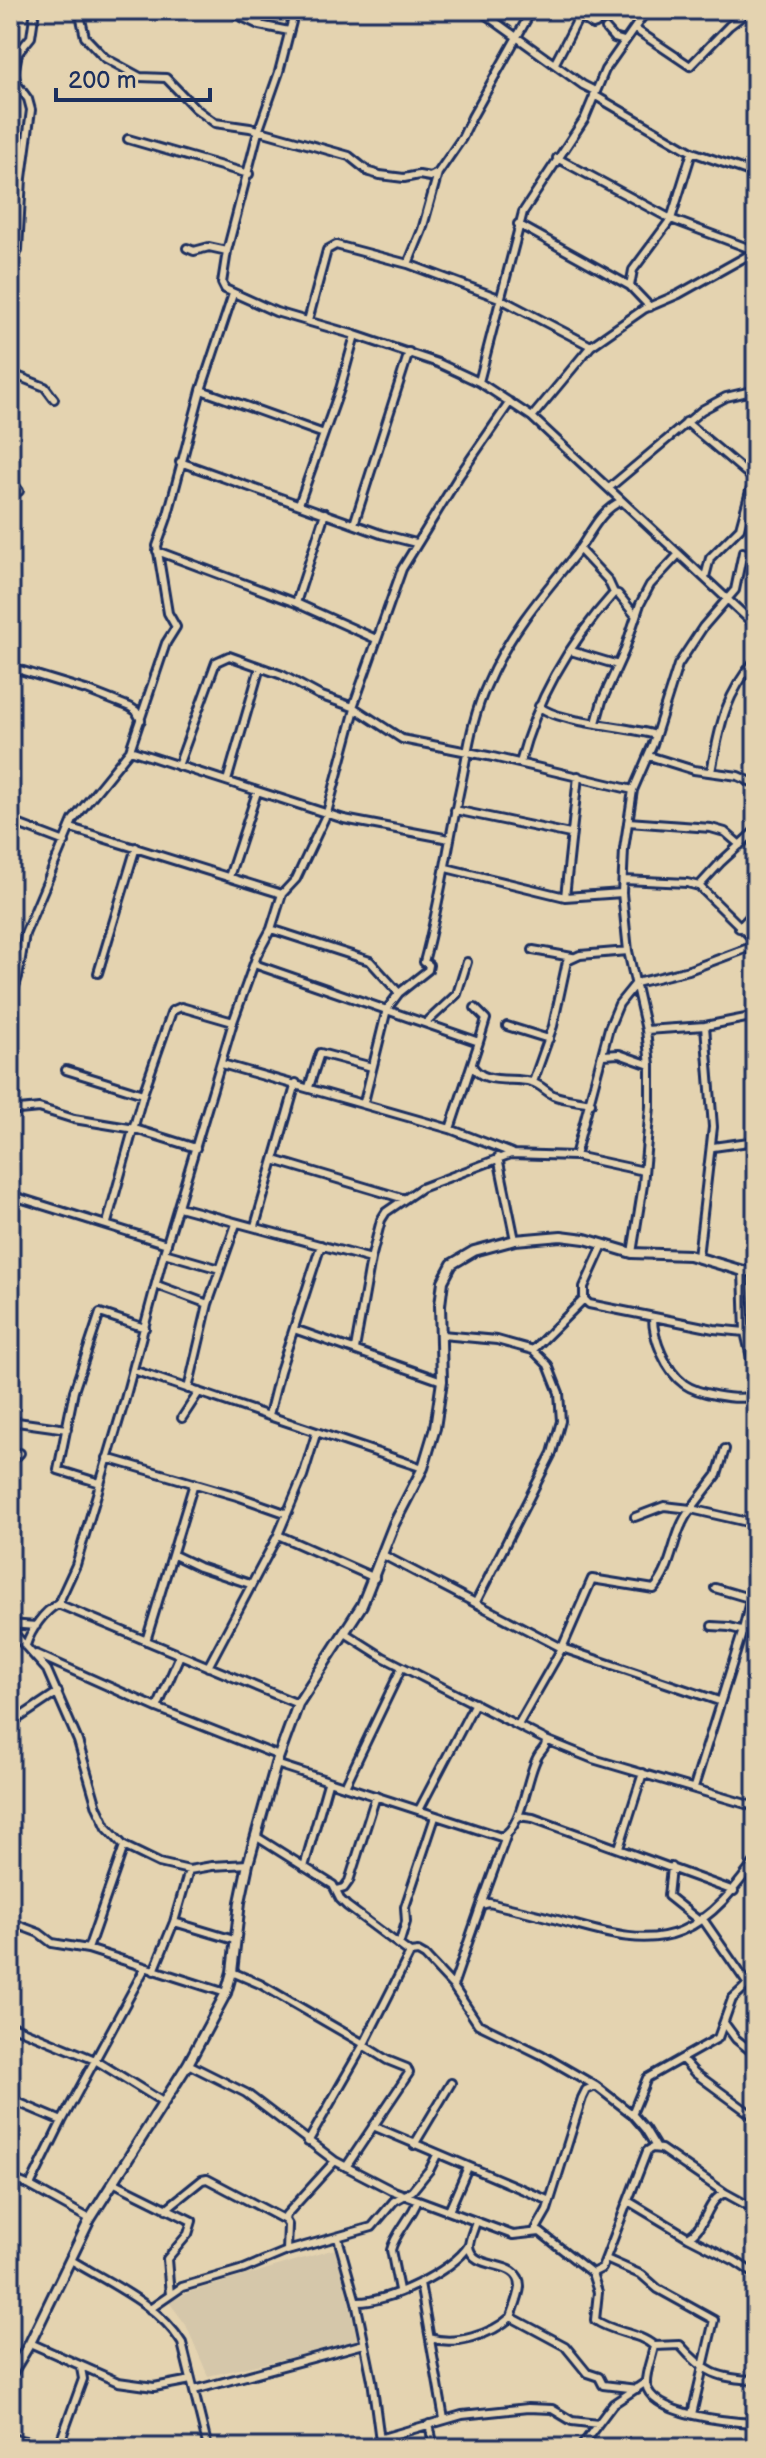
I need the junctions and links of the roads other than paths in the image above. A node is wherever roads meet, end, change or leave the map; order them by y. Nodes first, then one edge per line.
1 (35, 10) edge
2 (79, 10) edge
3 (227, 10) edge
4 (262, 10) edge
5 (295, 10) edge
6 (479, 10) edge
7 (532, 10) edge
8 (568, 10) edge
9 (647, 10) edge
10 (750, 10) edge
11 (579, 17) junction
12 (596, 24) dead end
13 (259, 25) junction
14 (606, 29) dead end
15 (635, 29) junction
16 (289, 31) junction
17 (518, 39) junction
18 (624, 41) junction
19 (14, 52) edge
20 (555, 63) junction
21 (595, 93) junction
22 (258, 132) junction
23 (128, 139) dead end
24 (692, 152) junction
25 (557, 158) junction
26 (438, 173) junction
27 (249, 174) junction
28 (756, 174) edge
29 (671, 219) junction
30 (518, 224) junction
31 (187, 248) dead end
32 (227, 251) junction
33 (408, 264) junction
34 (10, 269) edge
35 (630, 286) junction
36 (233, 294) junction
37 (499, 298) junction
38 (650, 307) junction
39 (308, 321) junction
40 (355, 335) junction
41 (591, 346) junction
42 (409, 352) junction
43 (10, 373) edge
44 (479, 382) junction
45 (201, 390) junction
46 (756, 390) edge
47 (54, 399) dead end
48 (510, 402) junction
49 (532, 417) junction
50 (686, 422) junction
51 (324, 434) junction
52 (180, 462) junction
53 (10, 479) edge
54 (756, 482) edge
55 (609, 488) junction
56 (19, 491) dead end
57 (622, 501) junction
58 (299, 504) junction
59 (325, 513) junction
60 (354, 524) junction
61 (416, 543) junction
62 (579, 549) junction
63 (157, 551) junction
64 (743, 552) dead end
65 (678, 555) junction
66 (705, 577) junction
67 (614, 593) junction
68 (729, 599) junction
69 (296, 603) junction
70 (636, 616) junction
71 (756, 626) edge
72 (376, 639) junction
73 (571, 651) junction
74 (756, 659) edge
75 (618, 665) junction
76 (10, 667) edge
77 (260, 667) junction
78 (539, 706) junction
79 (354, 708) junction
80 (141, 720) junction
81 (596, 723) junction
82 (655, 735) junction
83 (130, 750) junction
84 (467, 752) junction
85 (649, 756) junction
86 (520, 763) junction
87 (178, 766) junction
88 (711, 772) junction
89 (578, 776) junction
90 (227, 781) junction
91 (756, 784) edge
92 (633, 790) junction
93 (257, 792) junction
94 (455, 810) junction
95 (327, 813) junction
96 (10, 821) edge
97 (628, 822) junction
98 (71, 828) junction
99 (756, 830) edge
100 (570, 834) junction
101 (449, 839) junction
102 (65, 842) junction
103 (740, 845) junction
104 (136, 847) junction
105 (446, 868) junction
106 (229, 877) junction
107 (624, 880) junction
108 (699, 886) junction
109 (622, 893) junction
110 (282, 894) junction
111 (565, 897) junction
112 (756, 910) edge
113 (739, 928) junction
114 (271, 929) junction
115 (756, 944) edge
116 (533, 950) dead end
117 (628, 951) junction
118 (572, 957) junction
119 (467, 962) dead end
120 (254, 964) junction
121 (98, 973) dead end
122 (636, 983) junction
123 (399, 993) junction
124 (10, 1002) edge
125 (475, 1008) dead end
126 (387, 1009) junction
127 (756, 1016) edge
128 (233, 1022) junction
129 (426, 1023) junction
130 (507, 1026) dead end
131 (705, 1026) junction
132 (646, 1030) junction
133 (549, 1039) junction
134 (479, 1042) junction
135 (603, 1055) junction
136 (222, 1064) junction
137 (472, 1065) junction
138 (650, 1065) junction
139 (372, 1067) junction
140 (66, 1070) dead end
141 (533, 1082) junction
142 (296, 1083) junction
143 (309, 1087) junction
144 (143, 1094) junction
145 (364, 1102) junction
146 (591, 1103) junction
147 (10, 1109) edge
148 (135, 1129) junction
149 (450, 1129) junction
150 (756, 1141) edge
151 (713, 1147) junction
152 (196, 1148) junction
153 (515, 1154) junction
154 (575, 1156) junction
155 (498, 1157) junction
156 (274, 1160) junction
157 (644, 1171) junction
158 (10, 1195) edge
159 (405, 1199) junction
160 (179, 1207) junction
161 (107, 1223) junction
162 (236, 1224) junction
163 (255, 1226) junction
164 (515, 1240) junction
165 (167, 1244) junction
166 (321, 1245) junction
167 (603, 1245) junction
168 (164, 1253) junction
169 (632, 1253) junction
170 (698, 1257) junction
171 (371, 1259) junction
172 (755, 1267) edge
173 (220, 1269) junction
174 (743, 1271) junction
175 (157, 1285) junction
176 (584, 1299) junction
177 (208, 1304) junction
178 (653, 1318) junction
179 (145, 1328) junction
180 (294, 1329) junction
181 (745, 1332) junction
182 (442, 1335) junction
183 (355, 1349) junction
184 (533, 1350) junction
185 (133, 1370) junction
186 (442, 1381) junction
187 (188, 1389) junction
188 (199, 1392) junction
189 (753, 1399) edge
190 (269, 1415) junction
191 (182, 1418) dead end
192 (10, 1421) edge
193 (67, 1429) junction
194 (316, 1434) junction
195 (725, 1449) dead end
196 (20, 1453) dead end
197 (107, 1458) junction
198 (10, 1463) edge
199 (423, 1468) junction
200 (100, 1483) junction
201 (194, 1483) junction
202 (691, 1509) junction
203 (285, 1513) junction
204 (635, 1517) dead end
205 (756, 1524) edge
206 (278, 1535) junction
207 (174, 1555) junction
208 (383, 1555) junction
209 (756, 1576) edge
210 (375, 1578) junction
211 (250, 1584) junction
212 (715, 1588) dead end
213 (749, 1598) junction
214 (476, 1602) junction
215 (58, 1604) junction
216 (36, 1626) junction
217 (712, 1626) dead end
218 (10, 1627) edge
219 (743, 1630) junction
220 (345, 1633) junction
221 (756, 1634) edge
222 (146, 1641) junction
223 (26, 1645) junction
224 (562, 1648) junction
225 (32, 1653) junction
226 (180, 1655) junction
227 (208, 1667) junction
228 (402, 1667) junction
229 (58, 1692) junction
230 (719, 1701) junction
231 (475, 1703) junction
232 (298, 1704) junction
233 (157, 1708) junction
234 (10, 1724) edge
235 (518, 1725) junction
236 (546, 1740) junction
237 (277, 1760) junction
238 (643, 1773) junction
239 (328, 1783) junction
240 (345, 1786) junction
241 (694, 1787) junction
242 (376, 1796) junction
243 (756, 1807) edge
244 (419, 1810) junction
245 (518, 1816) junction
246 (435, 1817) junction
247 (507, 1834) junction
248 (257, 1837) junction
249 (124, 1846) junction
250 (619, 1848) junction
251 (756, 1860) edge
252 (248, 1864) junction
253 (304, 1867) junction
254 (671, 1867) junction
255 (189, 1870) junction
256 (337, 1890) junction
257 (734, 1891) junction
258 (481, 1905) junction
259 (700, 1919) junction
260 (10, 1922) edge
261 (174, 1922) junction
262 (234, 1940) junction
263 (399, 1945) junction
264 (88, 1949) junction
265 (410, 1953) junction
266 (145, 1968) junction
267 (154, 1971) junction
268 (232, 1972) junction
269 (747, 1985) junction
270 (453, 1986) junction
271 (226, 1993) junction
272 (756, 1996) edge
273 (724, 2023) junction
274 (10, 2025) edge
275 (364, 2045) junction
276 (756, 2055) edge
277 (682, 2059) junction
278 (95, 2060) junction
279 (188, 2064) junction
280 (451, 2083) dead end
281 (596, 2086) junction
282 (10, 2099) edge
283 (163, 2102) junction
284 (632, 2114) junction
285 (756, 2118) edge
286 (62, 2121) junction
287 (373, 2126) junction
288 (308, 2142) junction
289 (414, 2145) junction
290 (656, 2147) junction
291 (437, 2155) junction
292 (335, 2161) junction
293 (346, 2167) junction
294 (468, 2167) junction
295 (10, 2179) edge
296 (113, 2182) junction
297 (30, 2186) junction
298 (725, 2193) junction
299 (405, 2196) junction
300 (418, 2200) junction
301 (550, 2201) junction
302 (628, 2201) junction
303 (166, 2209) junction
304 (756, 2210) edge
305 (449, 2211) junction
306 (90, 2219) junction
307 (285, 2220) junction
308 (476, 2222) junction
309 (535, 2231) junction
310 (688, 2237) junction
311 (338, 2238) junction
312 (469, 2245) junction
313 (287, 2251) junction
314 (606, 2259) junction
315 (71, 2260) junction
316 (592, 2273) junction
317 (756, 2275) edge
318 (420, 2283) junction
319 (399, 2290) junction
320 (170, 2295) junction
321 (356, 2302) junction
322 (150, 2309) junction
323 (511, 2317) junction
324 (430, 2338) junction
325 (30, 2343) junction
326 (364, 2344) junction
327 (654, 2346) junction
328 (81, 2368) junction
329 (704, 2369) junction
330 (92, 2373) junction
331 (10, 2376) edge
332 (83, 2379) junction
333 (191, 2380) junction
334 (756, 2380) edge
335 (646, 2382) junction
336 (637, 2389) junction
337 (194, 2390) junction
338 (692, 2414) junction
339 (444, 2419) junction
340 (756, 2423) edge
341 (429, 2424) junction
342 (598, 2424) junction
343 (10, 2438) edge
344 (379, 2439) junction
345 (23, 2444) edge
346 (58, 2448) edge
347 (208, 2448) edge
348 (381, 2448) edge
349 (434, 2448) edge
350 (580, 2448) edge
351 (749, 2448) edge

1 - 19 street
2 - 22 street
3 - 13 street
4 - 13 street
5 - 16 street
6 - 17 street
7 - 17 street
8 - 11 street
9 - 15 street
10 - 15 street
11 - 12 street
11 - 20 street
13 - 16 street
14 - 18 street
15 - 18 street
16 - 22 street
17 - 20 street
17 - 26 street
18 - 21 street
19 - 34 street
20 - 21 street
21 - 24 street
21 - 25 street
22 - 26 street
22 - 27 street
23 - 27 street
24 - 28 street
24 - 29 street
25 - 29 street
25 - 30 street
26 - 33 street
27 - 32 street
29 - 35 street
29 - 38 street
30 - 35 street
30 - 37 street
31 - 32 street
32 - 36 street
33 - 37 street
33 - 39 street
35 - 38 street
36 - 39 street
36 - 45 street
37 - 41 street
37 - 44 street
38 - 41 street
39 - 40 street
40 - 42 street
40 - 51 street
41 - 49 street
42 - 44 street
42 - 60 street
43 - 47 street
44 - 48 street
45 - 51 street
45 - 52 street
46 - 50 street
48 - 49 street
48 - 61 street
49 - 55 street
50 - 54 street
50 - 55 street
51 - 58 street
52 - 58 street
52 - 63 street
53 - 56 street
54 - 66 street
55 - 57 street
57 - 62 street
57 - 65 street
58 - 59 street
59 - 60 street
59 - 69 street
60 - 61 street
61 - 72 street
62 - 67 street
62 - 84 street
63 - 69 street
63 - 80 street
64 - 68 street
65 - 66 street
65 - 70 street
66 - 68 street
67 - 70 street
67 - 73 street
68 - 71 street
68 - 82 street
69 - 72 street
70 - 75 street
72 - 79 street
73 - 75 street
73 - 78 street
74 - 88 street
75 - 81 street
76 - 80 street
77 - 79 street
77 - 87 street
77 - 90 street
78 - 81 street
78 - 86 street
79 - 84 street
79 - 95 street
80 - 83 street
81 - 82 street
82 - 85 street
83 - 87 street
83 - 98 street
84 - 86 street
84 - 94 street
85 - 88 street
85 - 92 street
86 - 89 street
87 - 90 street
88 - 91 street
89 - 92 street
89 - 100 street
90 - 93 street
92 - 97 street
93 - 95 street
93 - 106 street
94 - 100 street
94 - 101 street
95 - 101 street
95 - 110 street
96 - 102 street
97 - 103 street
97 - 107 street
98 - 102 street
98 - 104 street
99 - 103 street
100 - 111 street
101 - 105 street
102 - 124 street
103 - 108 street
104 - 106 street
104 - 121 street
105 - 111 street
105 - 123 street
106 - 110 street
107 - 108 street
107 - 109 street
108 - 113 street
109 - 111 street
109 - 117 street
110 - 114 street
112 - 113 street
113 - 115 street
114 - 120 street
114 - 123 street
115 - 122 street
116 - 118 street
117 - 118 street
117 - 122 street
118 - 133 street
119 - 129 street
120 - 126 street
120 - 128 street
122 - 132 street
122 - 135 street
123 - 126 street
125 - 134 street
126 - 129 street
126 - 139 street
127 - 131 street
128 - 136 street
128 - 144 street
129 - 134 street
130 - 133 street
131 - 132 street
131 - 151 street
132 - 138 street
133 - 141 street
134 - 137 street
135 - 138 street
135 - 146 street
136 - 142 street
136 - 152 street
137 - 141 street
137 - 149 street
138 - 157 street
139 - 143 street
139 - 145 street
140 - 144 street
141 - 146 street
142 - 143 street
142 - 156 street
143 - 145 street
144 - 148 street
145 - 149 street
146 - 154 street
147 - 148 street
148 - 152 street
148 - 161 street
149 - 153 street
150 - 151 street
151 - 170 street
152 - 160 street
153 - 154 street
153 - 155 street
154 - 157 street
155 - 159 street
155 - 164 street
156 - 159 street
156 - 163 street
157 - 169 street
158 - 161 street
159 - 171 street
160 - 162 street
160 - 165 street
161 - 165 street
162 - 163 street
162 - 173 street
163 - 166 street
164 - 167 street
164 - 182 street
165 - 168 street
166 - 171 street
166 - 180 street
167 - 169 street
167 - 176 street
168 - 173 street
168 - 175 street
169 - 170 street
170 - 174 street
171 - 183 street
172 - 174 street
173 - 177 street
174 - 181 street
175 - 177 street
175 - 179 street
176 - 178 street
176 - 184 street
177 - 187 street
178 - 181 street
178 - 189 street
179 - 185 street
179 - 193 street
180 - 183 street
180 - 190 street
181 - 189 street
182 - 184 street
182 - 186 street
183 - 186 street
184 - 214 street
185 - 187 street
185 - 197 street
186 - 199 street
187 - 188 street
188 - 190 street
188 - 191 street
190 - 194 street
192 - 193 street
193 - 200 street
194 - 199 street
194 - 203 street
195 - 202 street
196 - 198 street
197 - 200 street
197 - 201 street
199 - 208 street
200 - 215 street
201 - 203 street
201 - 207 street
202 - 204 street
202 - 205 street
202 - 224 street
203 - 206 street
206 - 210 street
206 - 211 street
207 - 211 street
207 - 222 street
208 - 210 street
208 - 214 street
209 - 213 street
210 - 220 street
211 - 227 street
212 - 213 street
213 - 219 street
214 - 224 street
215 - 216 street
215 - 222 street
216 - 218 street
216 - 223 street
217 - 219 street
218 - 223 street
219 - 221 street
219 - 230 street
220 - 228 street
220 - 232 street
222 - 226 street
223 - 225 street
224 - 230 street
224 - 235 street
225 - 229 street
225 - 233 street
226 - 227 street
226 - 233 street
227 - 232 street
228 - 231 street
228 - 240 street
229 - 234 street
229 - 249 street
230 - 241 street
231 - 235 street
231 - 244 street
232 - 237 street
233 - 237 street
235 - 236 street
236 - 238 street
236 - 245 street
237 - 239 street
237 - 248 street
238 - 241 street
238 - 250 street
239 - 240 street
239 - 253 street
240 - 242 street
241 - 243 street
242 - 244 street
242 - 256 street
244 - 246 street
245 - 247 street
245 - 250 street
246 - 247 street
246 - 263 street
247 - 258 street
248 - 252 street
248 - 253 street
249 - 255 street
249 - 264 street
250 - 254 street
251 - 257 street
252 - 255 street
252 - 262 street
253 - 256 street
254 - 257 street
254 - 259 street
255 - 261 street
256 - 263 street
257 - 259 street
258 - 259 street
258 - 270 street
259 - 269 street
260 - 264 street
261 - 262 street
261 - 267 street
262 - 268 street
263 - 265 street
264 - 266 street
265 - 270 street
265 - 275 street
266 - 267 street
266 - 278 street
267 - 271 street
268 - 271 street
268 - 275 street
269 - 272 street
269 - 273 street
270 - 281 street
271 - 279 street
273 - 276 street
273 - 277 street
274 - 278 street
275 - 287 street
275 - 288 street
277 - 284 street
277 - 285 street
278 - 283 street
278 - 286 street
279 - 283 street
279 - 288 street
280 - 289 street
281 - 284 street
281 - 301 street
282 - 286 street
283 - 296 street
284 - 290 street
286 - 297 street
287 - 289 street
287 - 293 street
288 - 292 street
289 - 291 street
290 - 298 street
290 - 302 street
291 - 294 street
291 - 299 street
292 - 293 street
292 - 307 street
293 - 299 street
294 - 301 street
294 - 305 street
295 - 297 street
296 - 303 street
296 - 306 street
297 - 306 street
298 - 304 street
298 - 310 street
299 - 300 street
299 - 311 street
300 - 305 street
300 - 319 street
301 - 309 street
302 - 310 street
302 - 314 street
303 - 307 street
303 - 320 street
305 - 308 street
306 - 315 street
307 - 313 street
308 - 309 street
308 - 312 street
309 - 316 street
310 - 317 street
311 - 313 street
311 - 321 street
312 - 318 street
312 - 323 street
313 - 320 street
314 - 316 street
314 - 329 street
315 - 322 street
315 - 325 street
316 - 327 street
318 - 319 street
318 - 324 street
319 - 321 street
320 - 322 street
321 - 326 street
322 - 333 street
323 - 324 street
323 - 336 street
324 - 339 street
325 - 328 street
325 - 331 street
326 - 337 street
326 - 344 street
327 - 329 street
327 - 335 street
328 - 330 street
328 - 332 street
329 - 334 street
329 - 338 street
330 - 332 street
330 - 333 street
332 - 346 street
333 - 337 street
335 - 336 street
335 - 338 street
336 - 342 street
337 - 347 street
338 - 340 street
339 - 341 street
339 - 342 street
340 - 351 street
341 - 344 street
341 - 349 street
342 - 350 street
343 - 345 street
344 - 348 street
345 - 346 street

